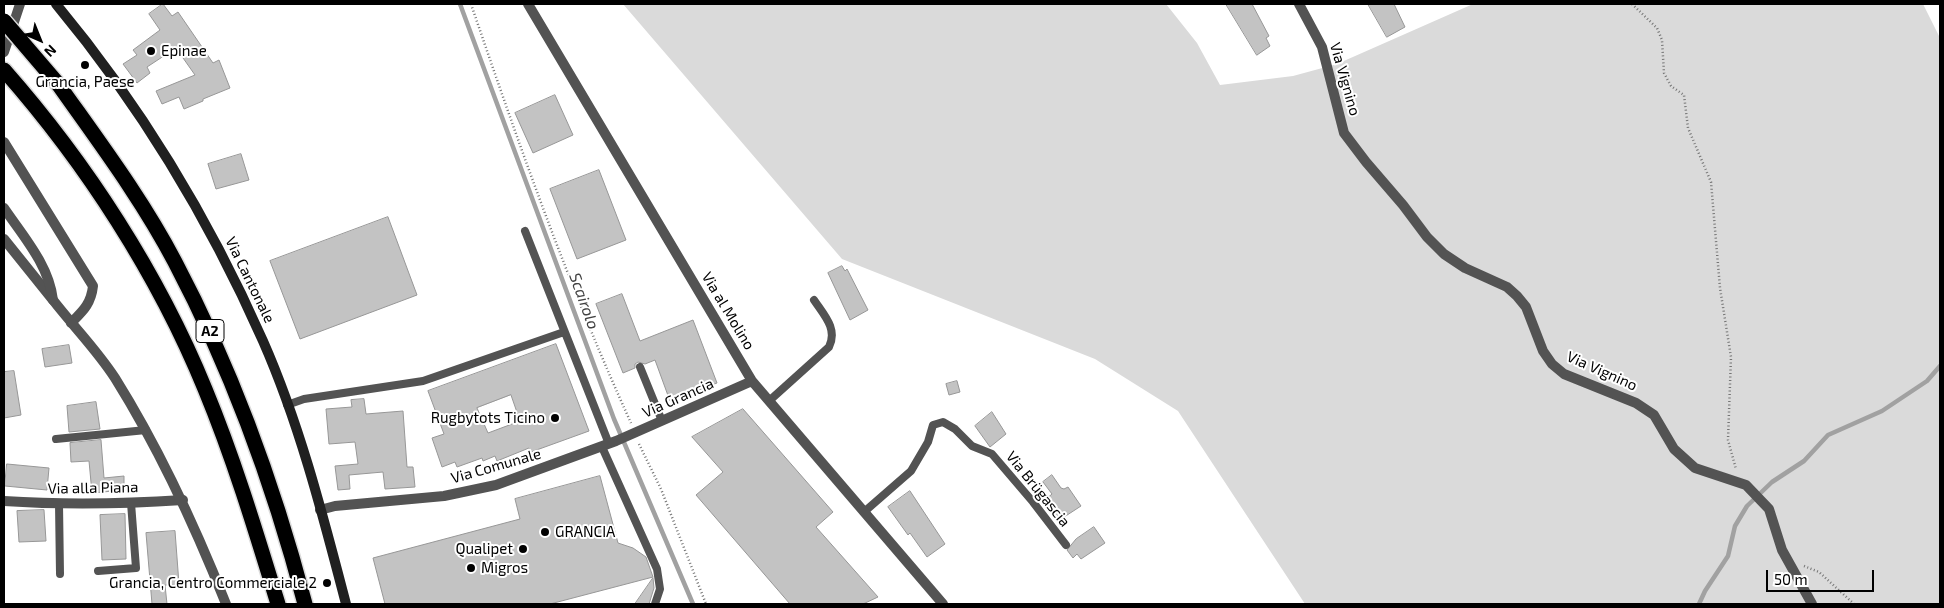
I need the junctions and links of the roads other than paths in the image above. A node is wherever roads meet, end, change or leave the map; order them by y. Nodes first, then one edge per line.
1 (20, 4) edge
2 (56, 4) edge
3 (528, 4) edge
4 (1299, 4) edge
5 (4, 21) edge
6 (4, 52) edge
7 (4, 70) edge
8 (4, 142) edge
9 (4, 208) edge
10 (525, 232) dead end
11 (4, 239) edge
12 (53, 300) junction
13 (814, 300) dead end
14 (71, 323) junction
15 (564, 332) junction
16 (640, 367) dead end
17 (752, 381) junction
18 (769, 401) junction
19 (287, 405) junction
20 (662, 421) junction
21 (146, 430) junction
22 (56, 439) dead end
23 (609, 444) junction
24 (183, 500) junction
25 (4, 501) edge
26 (131, 503) junction
27 (59, 504) junction
28 (320, 510) junction
29 (864, 512) junction
30 (1066, 545) dead end
31 (98, 571) dead end
32 (60, 574) dead end
33 (226, 604) edge
34 (278, 604) edge
35 (305, 604) edge
36 (346, 604) edge
37 (656, 604) edge
38 (943, 604) edge
39 (1812, 604) edge

1 - 6 street
2 - 19 main road, Via Cantonale
3 - 17 street, Via al Molino
4 - 39 street, Via Vignino
5 - 35 highway, A2, bridge
7 - 34 highway, A2
8 - 14 street
9 - 12 street
10 - 15 lane
11 - 12 street
12 - 14 street
13 - 18 lane
14 - 21 street
15 - 19 lane
15 - 23 lane
16 - 20 lane
17 - 18 street, Via al Molino
17 - 20 street, Via Grancia
18 - 29 street, Via al Molino
19 - 28 main road, Via Cantonale
20 - 23 street, Via Grancia
21 - 22 lane
21 - 24 street
23 - 28 street, Via Comunale
23 - 37 lane
24 - 26 street, Via alla Piana
24 - 33 street
25 - 27 street, Via alla Piana
26 - 27 street, Via alla Piana
26 - 31 lane
27 - 32 lane
28 - 36 main road, Via Cantonale
29 - 30 lane, Via Brügascia
29 - 38 street, Via al Molino

